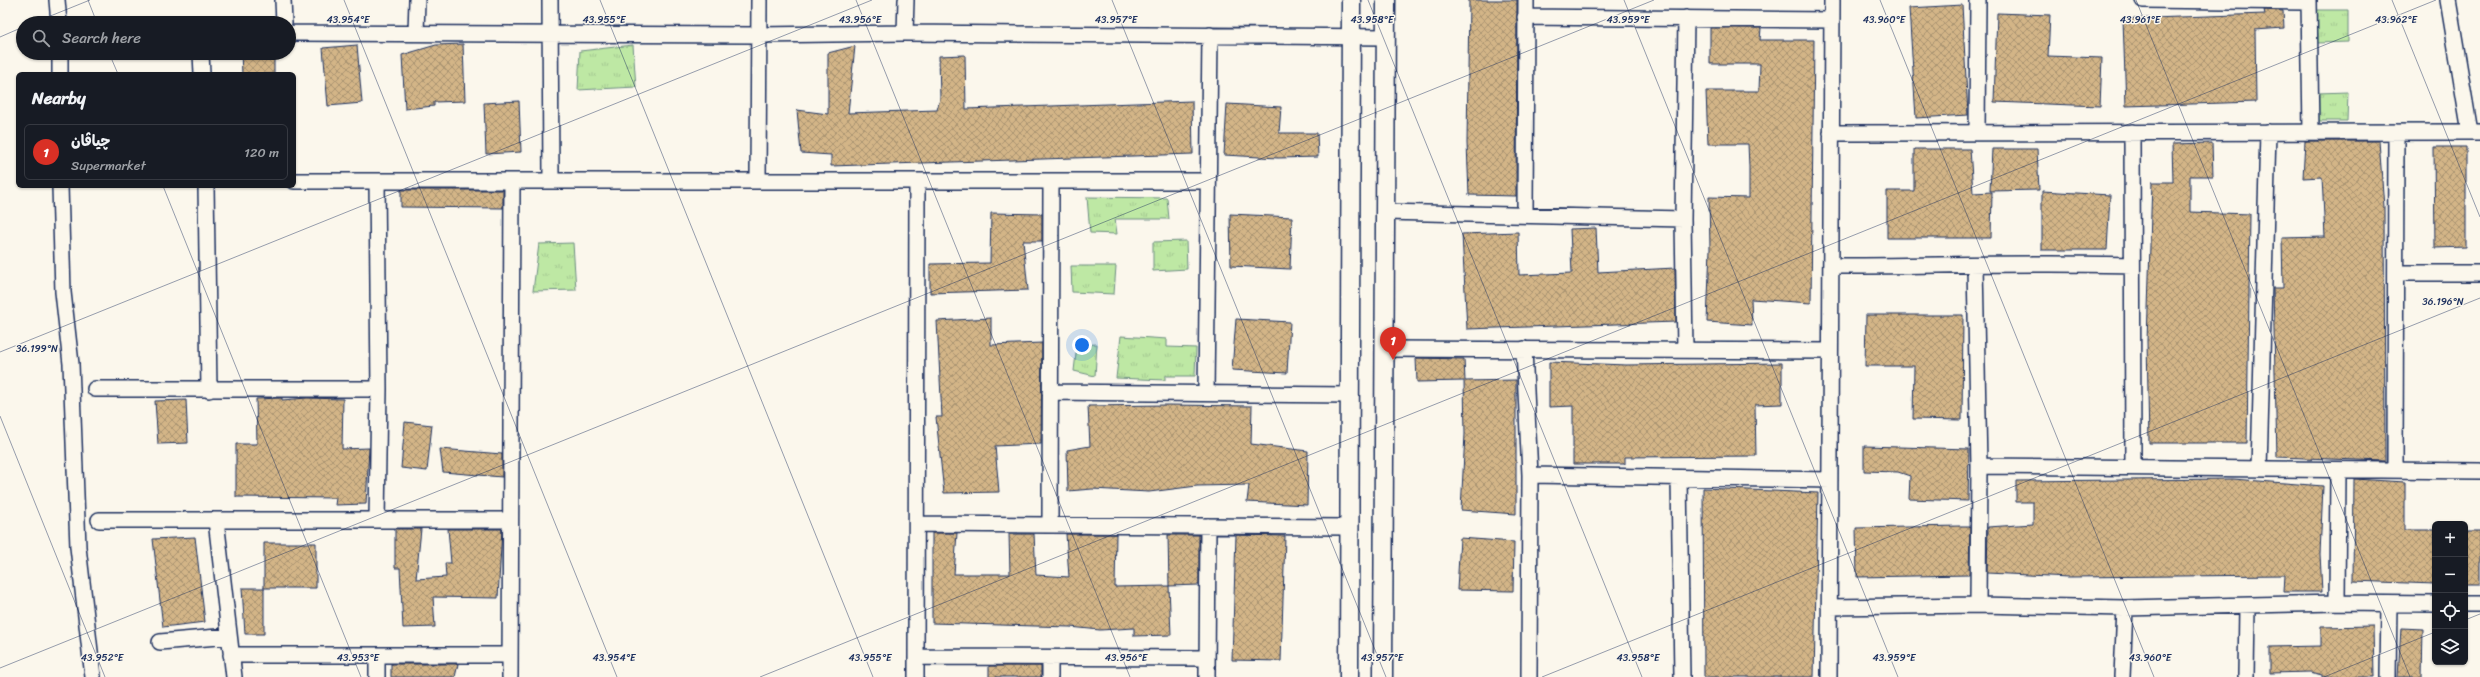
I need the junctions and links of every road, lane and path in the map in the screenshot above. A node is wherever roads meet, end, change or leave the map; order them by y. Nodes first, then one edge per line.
1 (58, 0) edge
2 (283, 0) edge
3 (417, 0) edge
4 (550, 0) edge
5 (759, 0) edge
6 (906, 0) edge
7 (1351, 0) edge
8 (1386, 0) edge
9 (1526, 0) edge
10 (1832, 0) edge
11 (1978, 0) edge
12 (2143, 0) edge
13 (2180, 0) edge
14 (2448, 0) edge
15 (2309, 1) edge
16 (59, 16) edge
17 (284, 16) edge
18 (1525, 17) junction
19 (1686, 18) junction
20 (1832, 20) junction
21 (296, 33) edge
22 (416, 33) junction
23 (905, 33) junction
24 (550, 34) junction
25 (759, 35) junction
26 (1210, 36) junction
27 (1351, 36) junction
28 (1386, 37) junction
29 (60, 60) edge
30 (201, 60) edge
31 (60, 72) edge
32 (202, 72) edge
33 (2132, 132) junction
34 (2268, 132) junction
35 (2311, 132) junction
36 (2396, 132) junction
37 (2475, 132) edge
38 (1832, 133) junction
39 (1977, 133) junction
40 (296, 181) edge
41 (377, 181) junction
42 (512, 181) junction
43 (551, 181) junction
44 (758, 181) junction
45 (917, 181) junction
46 (1051, 181) junction
47 (1208, 181) junction
48 (60, 188) edge
49 (206, 188) edge
50 (1385, 212) junction
51 (1525, 214) junction
52 (1683, 219) junction
53 (2131, 265) junction
54 (1831, 266) junction
55 (1975, 266) junction
56 (2396, 273) junction
57 (2480, 273) edge
58 (1384, 348) junction
59 (1524, 349) junction
60 (1685, 350) junction
61 (1830, 351) junction
62 (95, 389) dead end
63 (379, 389) junction
64 (209, 390) junction
65 (1050, 392) junction
66 (1206, 394) junction
67 (1350, 395) junction
68 (1979, 466) junction
69 (2133, 468) junction
70 (2259, 469) junction
71 (2338, 470) junction
72 (2395, 470) junction
73 (2480, 471) edge
74 (1530, 475) junction
75 (1679, 478) junction
76 (1830, 480) junction
77 (99, 520) dead end
78 (216, 520) junction
79 (377, 520) junction
80 (510, 520) junction
81 (918, 524) junction
82 (1050, 524) junction
83 (1208, 526) junction
84 (1350, 527) junction
85 (2337, 603) junction
86 (2389, 604) junction
87 (2432, 604) edge
88 (2468, 604) edge
89 (2480, 604) edge
90 (1978, 605) junction
91 (1829, 606) junction
92 (2247, 606) junction
93 (2125, 608) junction
94 (229, 636) junction
95 (160, 642) dead end
96 (377, 654) junction
97 (231, 655) junction
98 (510, 655) junction
99 (916, 657) junction
100 (1050, 658) junction
101 (1207, 658) junction
102 (93, 677) edge
103 (234, 677) edge
104 (377, 677) edge
105 (510, 677) edge
106 (916, 677) edge
107 (1050, 677) edge
108 (1207, 677) edge
109 (1349, 677) edge
110 (1383, 677) edge
111 (1529, 677) edge
112 (1682, 677) edge
113 (1829, 677) edge
114 (2122, 677) edge
115 (2246, 677) edge
116 (2388, 677) edge

1 - 16 street
2 - 17 street
3 - 22 street
4 - 24 street
5 - 25 street
6 - 23 street
7 - 27 street
8 - 28 street
9 - 18 street
10 - 20 street
11 - 39 street
12 - 13 street
13 - 15 street
14 - 37 street
15 - 35 street
18 - 19 street
18 - 51 street
19 - 20 street
19 - 52 street
20 - 38 street
21 - 22 street
22 - 24 street
23 - 25 street
23 - 26 street
24 - 25 street
24 - 43 street
25 - 44 street
26 - 27 street
26 - 47 street
27 - 28 street
27 - 67 street
28 - 50 street
29 - 31 street
30 - 32 street
33 - 34 street
33 - 39 street
33 - 53 street
34 - 35 street
34 - 70 street
35 - 36 street
36 - 37 street
36 - 56 street
38 - 39 street
38 - 54 street
40 - 41 street
41 - 42 street
41 - 63 street
42 - 43 street
42 - 80 street
43 - 44 street
44 - 45 street
45 - 46 street
45 - 81 street
46 - 47 street
46 - 65 street
47 - 66 street
48 - 102 street
49 - 64 street
50 - 51 street
50 - 58 street
51 - 52 street
52 - 60 street
53 - 55 street
53 - 69 street
54 - 55 street
54 - 61 street
55 - 68 street
56 - 57 street
56 - 72 street
58 - 59 street
58 - 110 street
59 - 60 street
59 - 74 street
60 - 61 street
61 - 76 street
62 - 64 street
63 - 64 street
63 - 79 street
65 - 66 street
65 - 82 street
66 - 67 street
67 - 84 street
68 - 69 street
68 - 90 street
69 - 70 street
70 - 71 street
71 - 72 street
71 - 85 street
72 - 73 street
74 - 75 street
74 - 111 street
75 - 76 street
75 - 112 street
76 - 91 street
77 - 78 street
78 - 79 street
78 - 94 street
79 - 80 street
80 - 98 street
81 - 82 street
81 - 99 street
82 - 83 street
83 - 84 street
83 - 101 street
84 - 109 street
85 - 86 street
85 - 92 street
86 - 87 street
86 - 116 street
88 - 89 street
90 - 91 street
90 - 93 street
91 - 113 street
92 - 93 street
92 - 115 street
93 - 114 street
94 - 95 street
94 - 97 street
96 - 97 street
96 - 98 street
96 - 104 street
97 - 103 street
98 - 105 street
99 - 100 street
99 - 106 street
100 - 101 street
100 - 107 street
101 - 108 street

